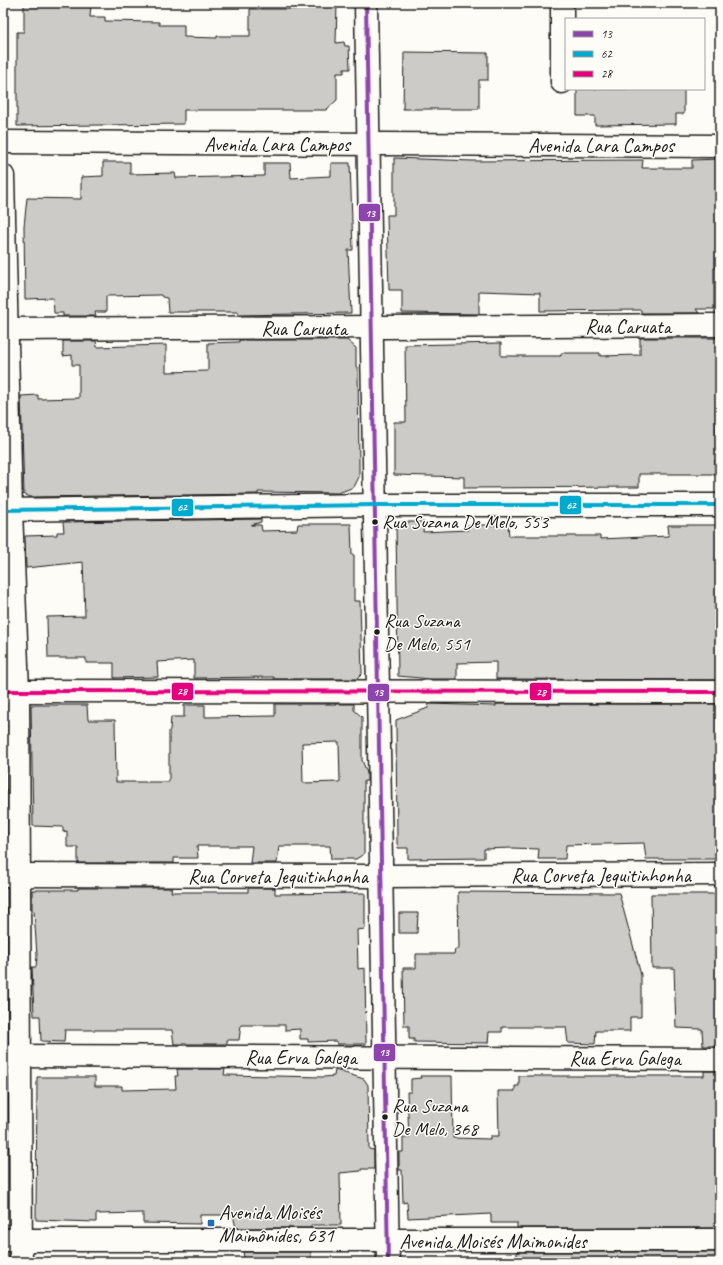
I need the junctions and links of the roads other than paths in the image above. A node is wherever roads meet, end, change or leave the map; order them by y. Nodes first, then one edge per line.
1 (366, 3) edge
2 (562, 3) edge
3 (562, 82) dead end
4 (3, 142) edge
5 (369, 145) junction
6 (720, 146) edge
7 (3, 176) edge
8 (720, 326) edge
9 (372, 328) junction
10 (7, 329) junction
11 (375, 505) junction
12 (720, 505) edge
13 (7, 510) edge
14 (11, 691) edge
15 (378, 691) junction
16 (720, 692) edge
17 (720, 874) edge
18 (11, 875) edge
19 (381, 876) junction
20 (11, 1056) edge
21 (384, 1058) junction
22 (720, 1059) edge
23 (12, 1240) edge
24 (720, 1240) edge
25 (388, 1252) edge
26 (21, 1262) edge

1 - 5 street
2 - 3 street
4 - 5 street, Avenida Lara Campos
5 - 6 street, Avenida Lara Campos
5 - 9 street
7 - 10 street
8 - 9 street, Rua Caruata
9 - 10 street, Rua Caruata
9 - 11 street
10 - 13 street
11 - 12 street
11 - 13 street
11 - 15 street
13 - 14 street
14 - 15 street
14 - 18 street
15 - 16 street
15 - 19 street
17 - 19 street, Rua Corveta Jequitinhonha
18 - 19 street, Rua Corveta Jequitinhonha
18 - 20 street
19 - 21 street
20 - 21 street, Rua Erva Galega
20 - 23 street
21 - 22 street, Rua Erva Galega
21 - 25 street
23 - 25 street, Avenida Moisés Maimonides
23 - 26 street
24 - 25 street, Avenida Moisés Maimonides

